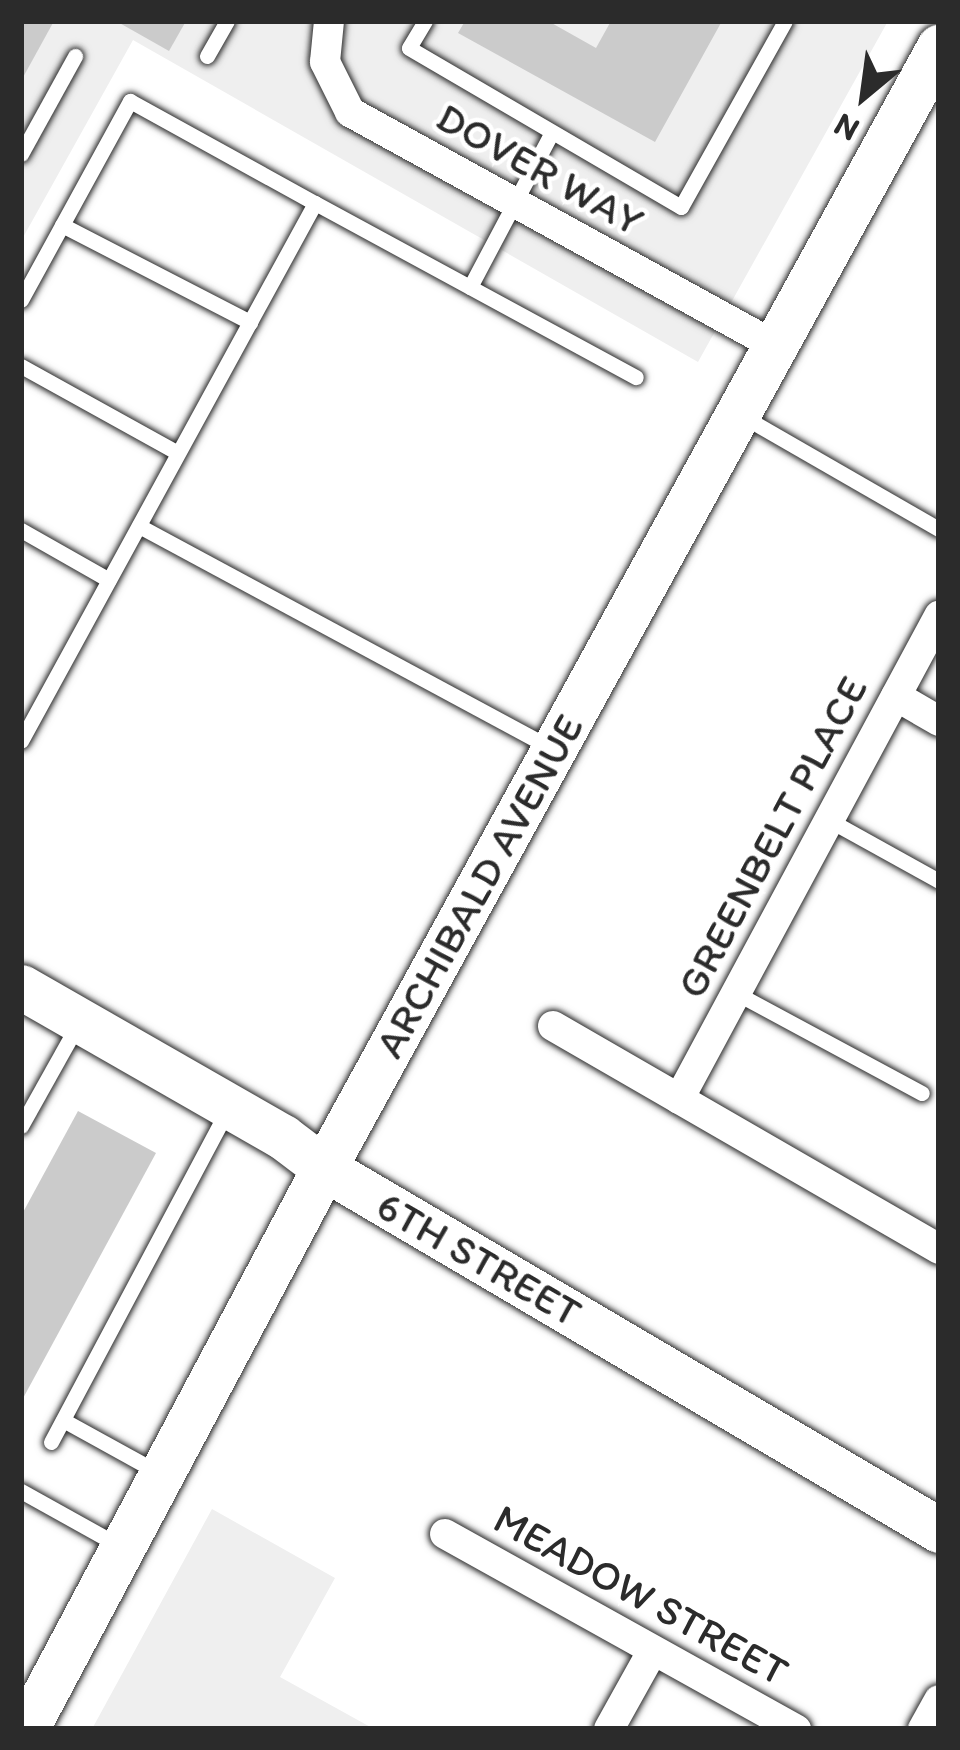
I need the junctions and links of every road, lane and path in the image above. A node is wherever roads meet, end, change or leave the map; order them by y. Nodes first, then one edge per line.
1 (227, 21) edge
2 (329, 21) edge
3 (425, 21) edge
4 (785, 21) edge
5 (939, 47) edge
6 (75, 56) dead end
7 (206, 56) dead end
8 (552, 132) junction
9 (21, 154) edge
10 (315, 203) junction
11 (516, 203) junction
12 (62, 225) junction
13 (470, 287) junction
14 (21, 299) edge
15 (250, 322) junction
16 (775, 346) junction
17 (21, 367) edge
18 (636, 377) dead end
19 (738, 414) junction
20 (178, 453) junction
21 (139, 526) junction
22 (939, 529) edge
23 (21, 530) edge
24 (109, 580) junction
25 (939, 616) edge
26 (896, 696) junction
27 (939, 722) edge
28 (23, 732) edge
29 (554, 749) junction
30 (829, 820) junction
31 (939, 881) edge
32 (21, 988) edge
33 (736, 993) junction
34 (80, 1021) junction
35 (553, 1026) dead end
36 (922, 1093) dead end
37 (679, 1099) junction
38 (230, 1106) junction
39 (21, 1126) edge
40 (324, 1168) junction
41 (939, 1249) edge
42 (63, 1420) junction
43 (51, 1442) dead end
44 (161, 1475) junction
45 (21, 1491) edge
46 (939, 1530) edge
47 (445, 1534) dead end
48 (122, 1548) junction
49 (652, 1650) junction
50 (939, 1700) edge
51 (26, 1729) edge
52 (608, 1729) edge
53 (796, 1729) edge
54 (923, 1729) edge

1 - 7 lane
2 - 11 street, DOVER WAY
3 - 8 lane
4 - 8 lane
5 - 16 main road, ARCHIBALD AVENUE
6 - 9 lane
8 - 11 lane
10 - 12 lane
10 - 13 lane
10 - 15 lane
11 - 13 lane
11 - 16 street, DOVER WAY
12 - 14 lane
12 - 15 lane
13 - 18 lane
15 - 20 lane
16 - 19 main road, ARCHIBALD AVENUE
17 - 20 lane
19 - 22 lane
19 - 29 main road, ARCHIBALD AVENUE
20 - 21 lane
21 - 24 lane
21 - 29 lane
23 - 24 lane
24 - 28 lane
25 - 26 street, GREENBELT PLACE
26 - 27 street
26 - 30 street, GREENBELT PLACE
29 - 40 main road, ARCHIBALD AVENUE
30 - 31 lane
30 - 33 street, GREENBELT PLACE
32 - 34 main road, 6TH STREET
33 - 36 lane
33 - 37 street, GREENBELT PLACE
34 - 38 main road, 6TH STREET
34 - 39 lane
35 - 37 street
37 - 41 street
38 - 40 main road, 6TH STREET
38 - 42 lane
40 - 44 main road, ARCHIBALD AVENUE
40 - 46 main road, 6TH STREET
42 - 43 lane
42 - 44 lane
44 - 48 main road, ARCHIBALD AVENUE
45 - 48 lane
47 - 49 street, MEADOW STREET
48 - 51 main road, ARCHIBALD AVENUE
49 - 52 street
49 - 53 street, MEADOW STREET
50 - 54 street

